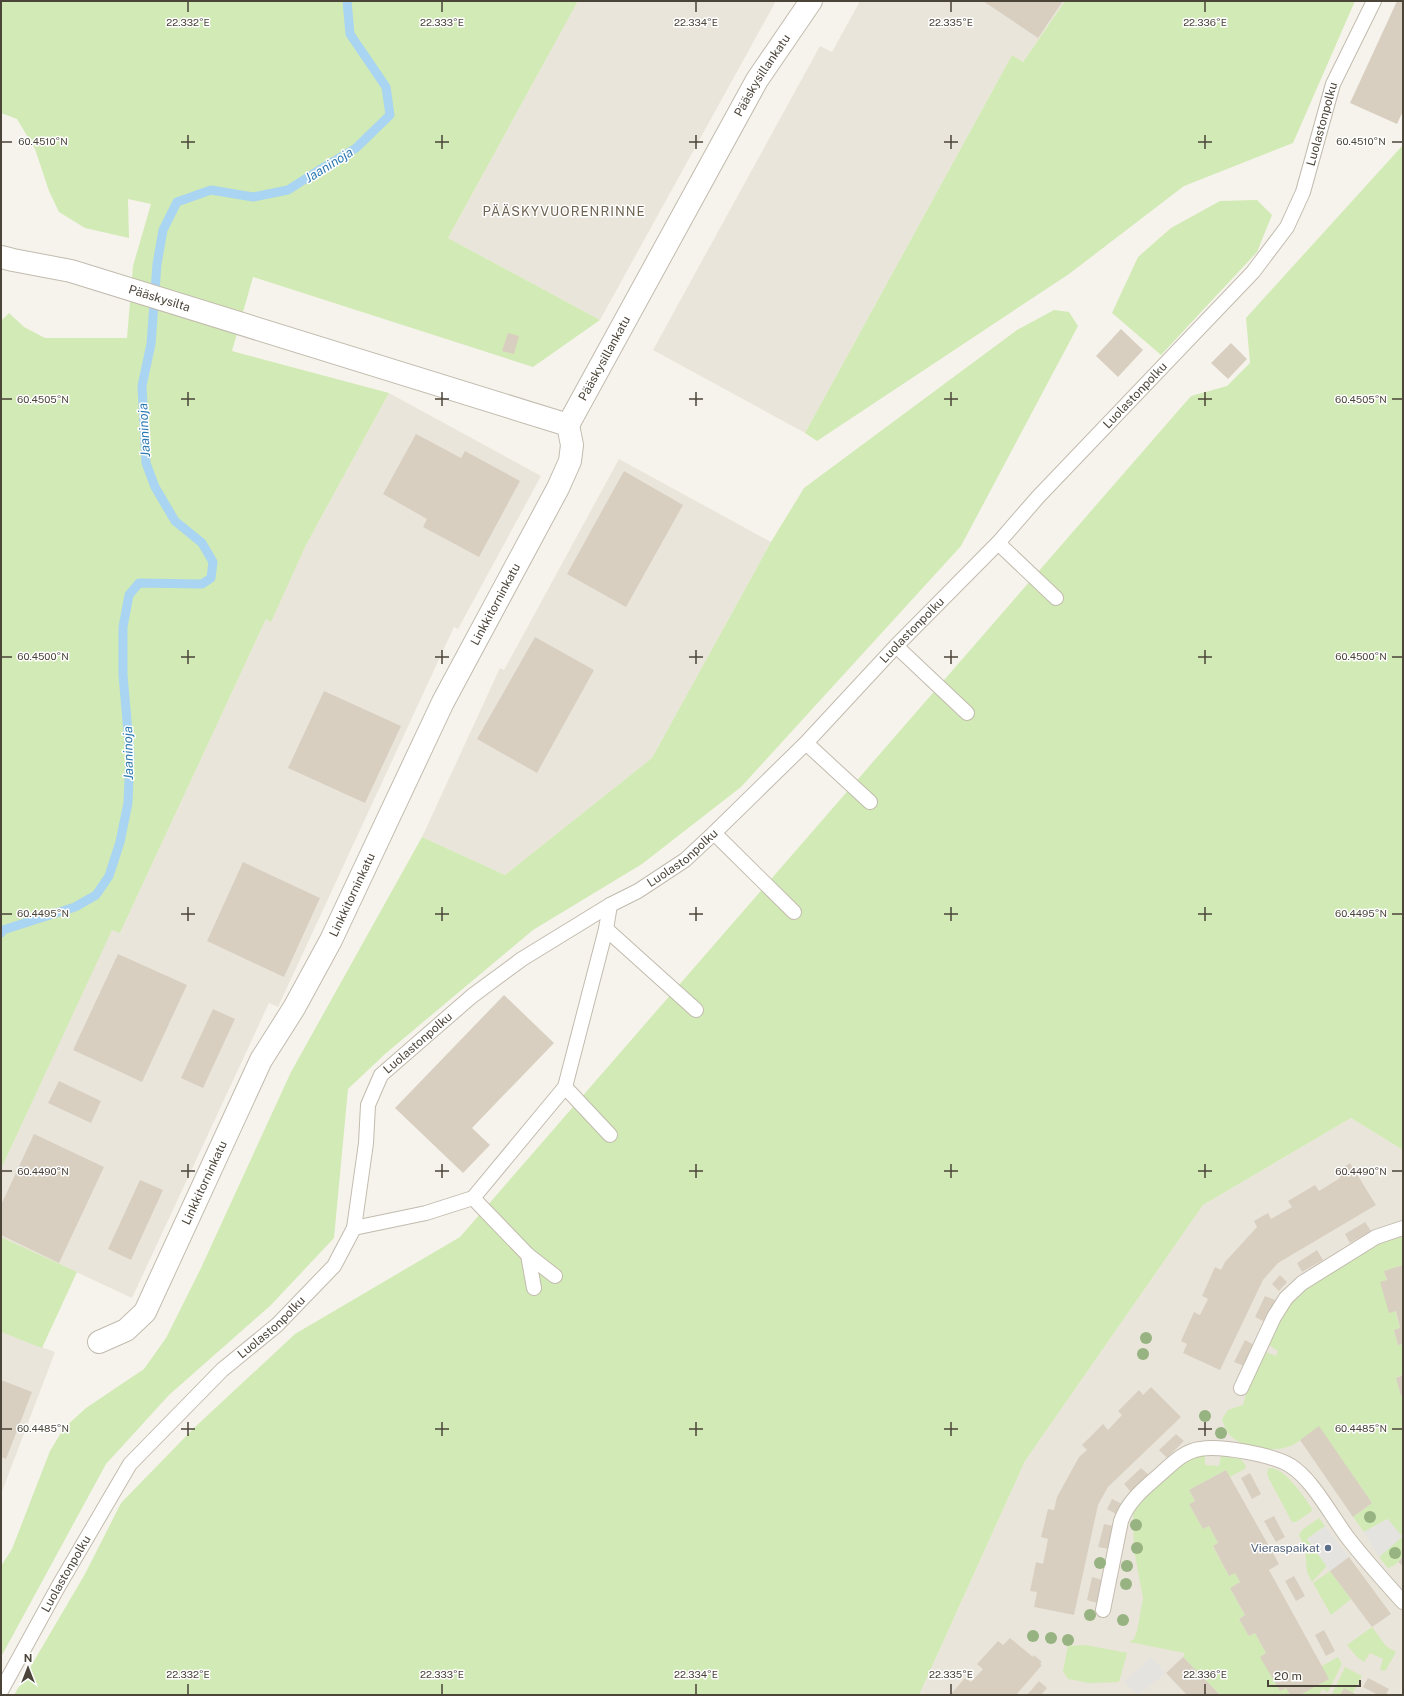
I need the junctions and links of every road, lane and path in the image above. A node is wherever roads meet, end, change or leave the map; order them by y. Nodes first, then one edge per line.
1 (811, 1) edge
2 (1374, 1) edge
3 (1, 256) edge
4 (568, 426) junction
5 (998, 543) junction
6 (1056, 598) dead end
7 (896, 646) junction
8 (967, 713) dead end
9 (806, 743) junction
10 (870, 802) dead end
11 (714, 833) junction
12 (610, 905) junction
13 (794, 912) dead end
14 (606, 929) junction
15 (696, 1010) dead end
16 (565, 1087) junction
17 (610, 1135) dead end
18 (473, 1198) junction
19 (354, 1228) junction
20 (1403, 1228) edge
21 (528, 1255) junction
22 (555, 1276) dead end
23 (534, 1288) dead end
24 (99, 1342) dead end
25 (1241, 1388) dead end
26 (1403, 1602) edge
27 (1103, 1610) dead end
28 (1, 1691) edge

1 - 4 street, Pääskysillankatu
2 - 5 lane, Luolastonpolku
3 - 4 street, Pääskysilta
4 - 24 street, Linkkitorninkatu
5 - 6 lane
5 - 7 lane, Luolastonpolku
7 - 8 lane
7 - 9 lane, Luolastonpolku
9 - 10 lane
9 - 11 lane, Luolastonpolku
11 - 12 lane, Luolastonpolku
11 - 13 lane
12 - 14 lane
12 - 19 lane, Luolastonpolku
14 - 15 lane
14 - 16 lane
16 - 17 lane
16 - 18 lane
18 - 19 lane
18 - 21 lane
19 - 28 lane, Luolastonpolku
20 - 25 lane
21 - 22 lane
21 - 23 lane
26 - 27 lane

